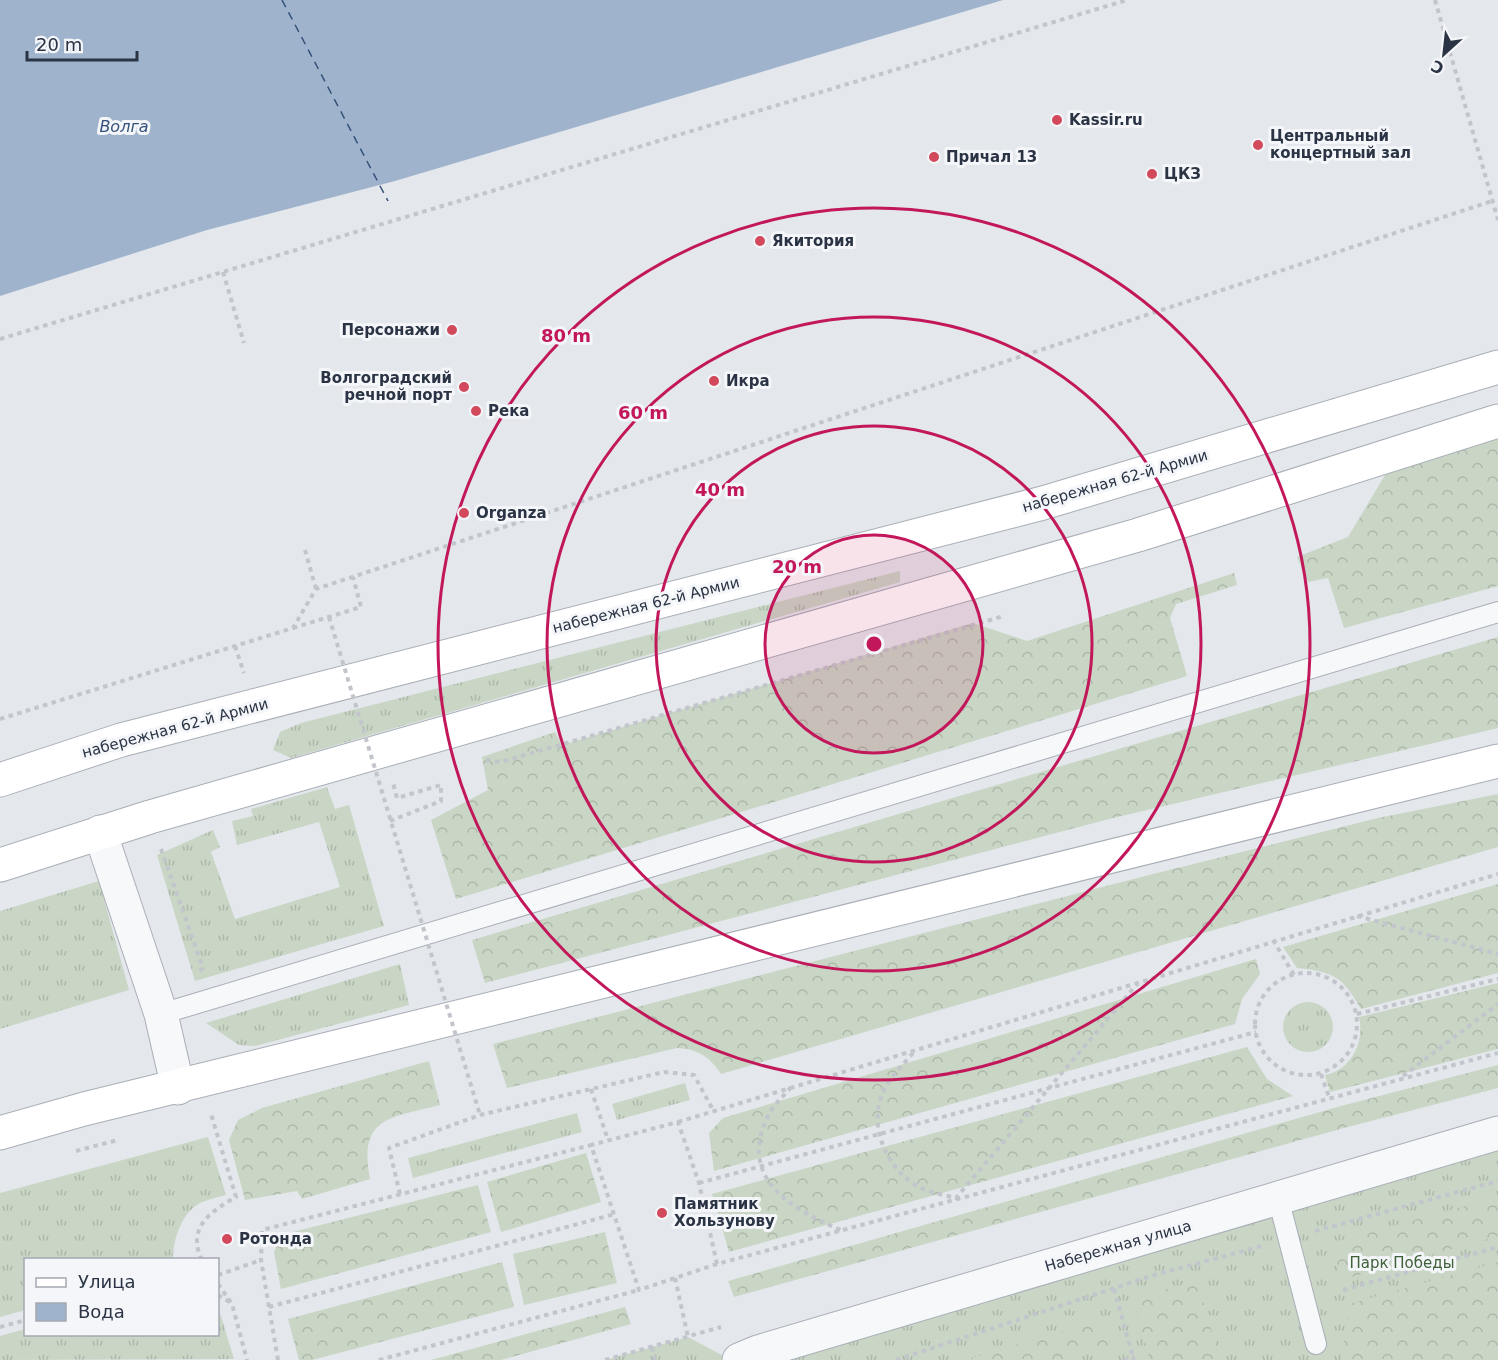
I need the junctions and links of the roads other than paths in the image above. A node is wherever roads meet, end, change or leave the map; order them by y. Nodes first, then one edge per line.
1 (1498, 367) edge
2 (1498, 421) edge
3 (1498, 612) edge
4 (1498, 761) edge
5 (0, 780) edge
6 (100, 832) junction
7 (0, 865) edge
8 (161, 1014) junction
9 (178, 1088) junction
10 (0, 1133) edge
11 (1498, 1133) edge
12 (1278, 1198) junction
13 (1316, 1344) dead end
14 (739, 1360) edge

1 - 5 main road, набережная 62-й Армии
2 - 6 main road
3 - 8 lane
4 - 9 main road
6 - 7 main road
6 - 8 street
8 - 9 street
9 - 10 main road
11 - 12 street, Набережная улица
12 - 13 lane
12 - 14 street, Набережная улица

